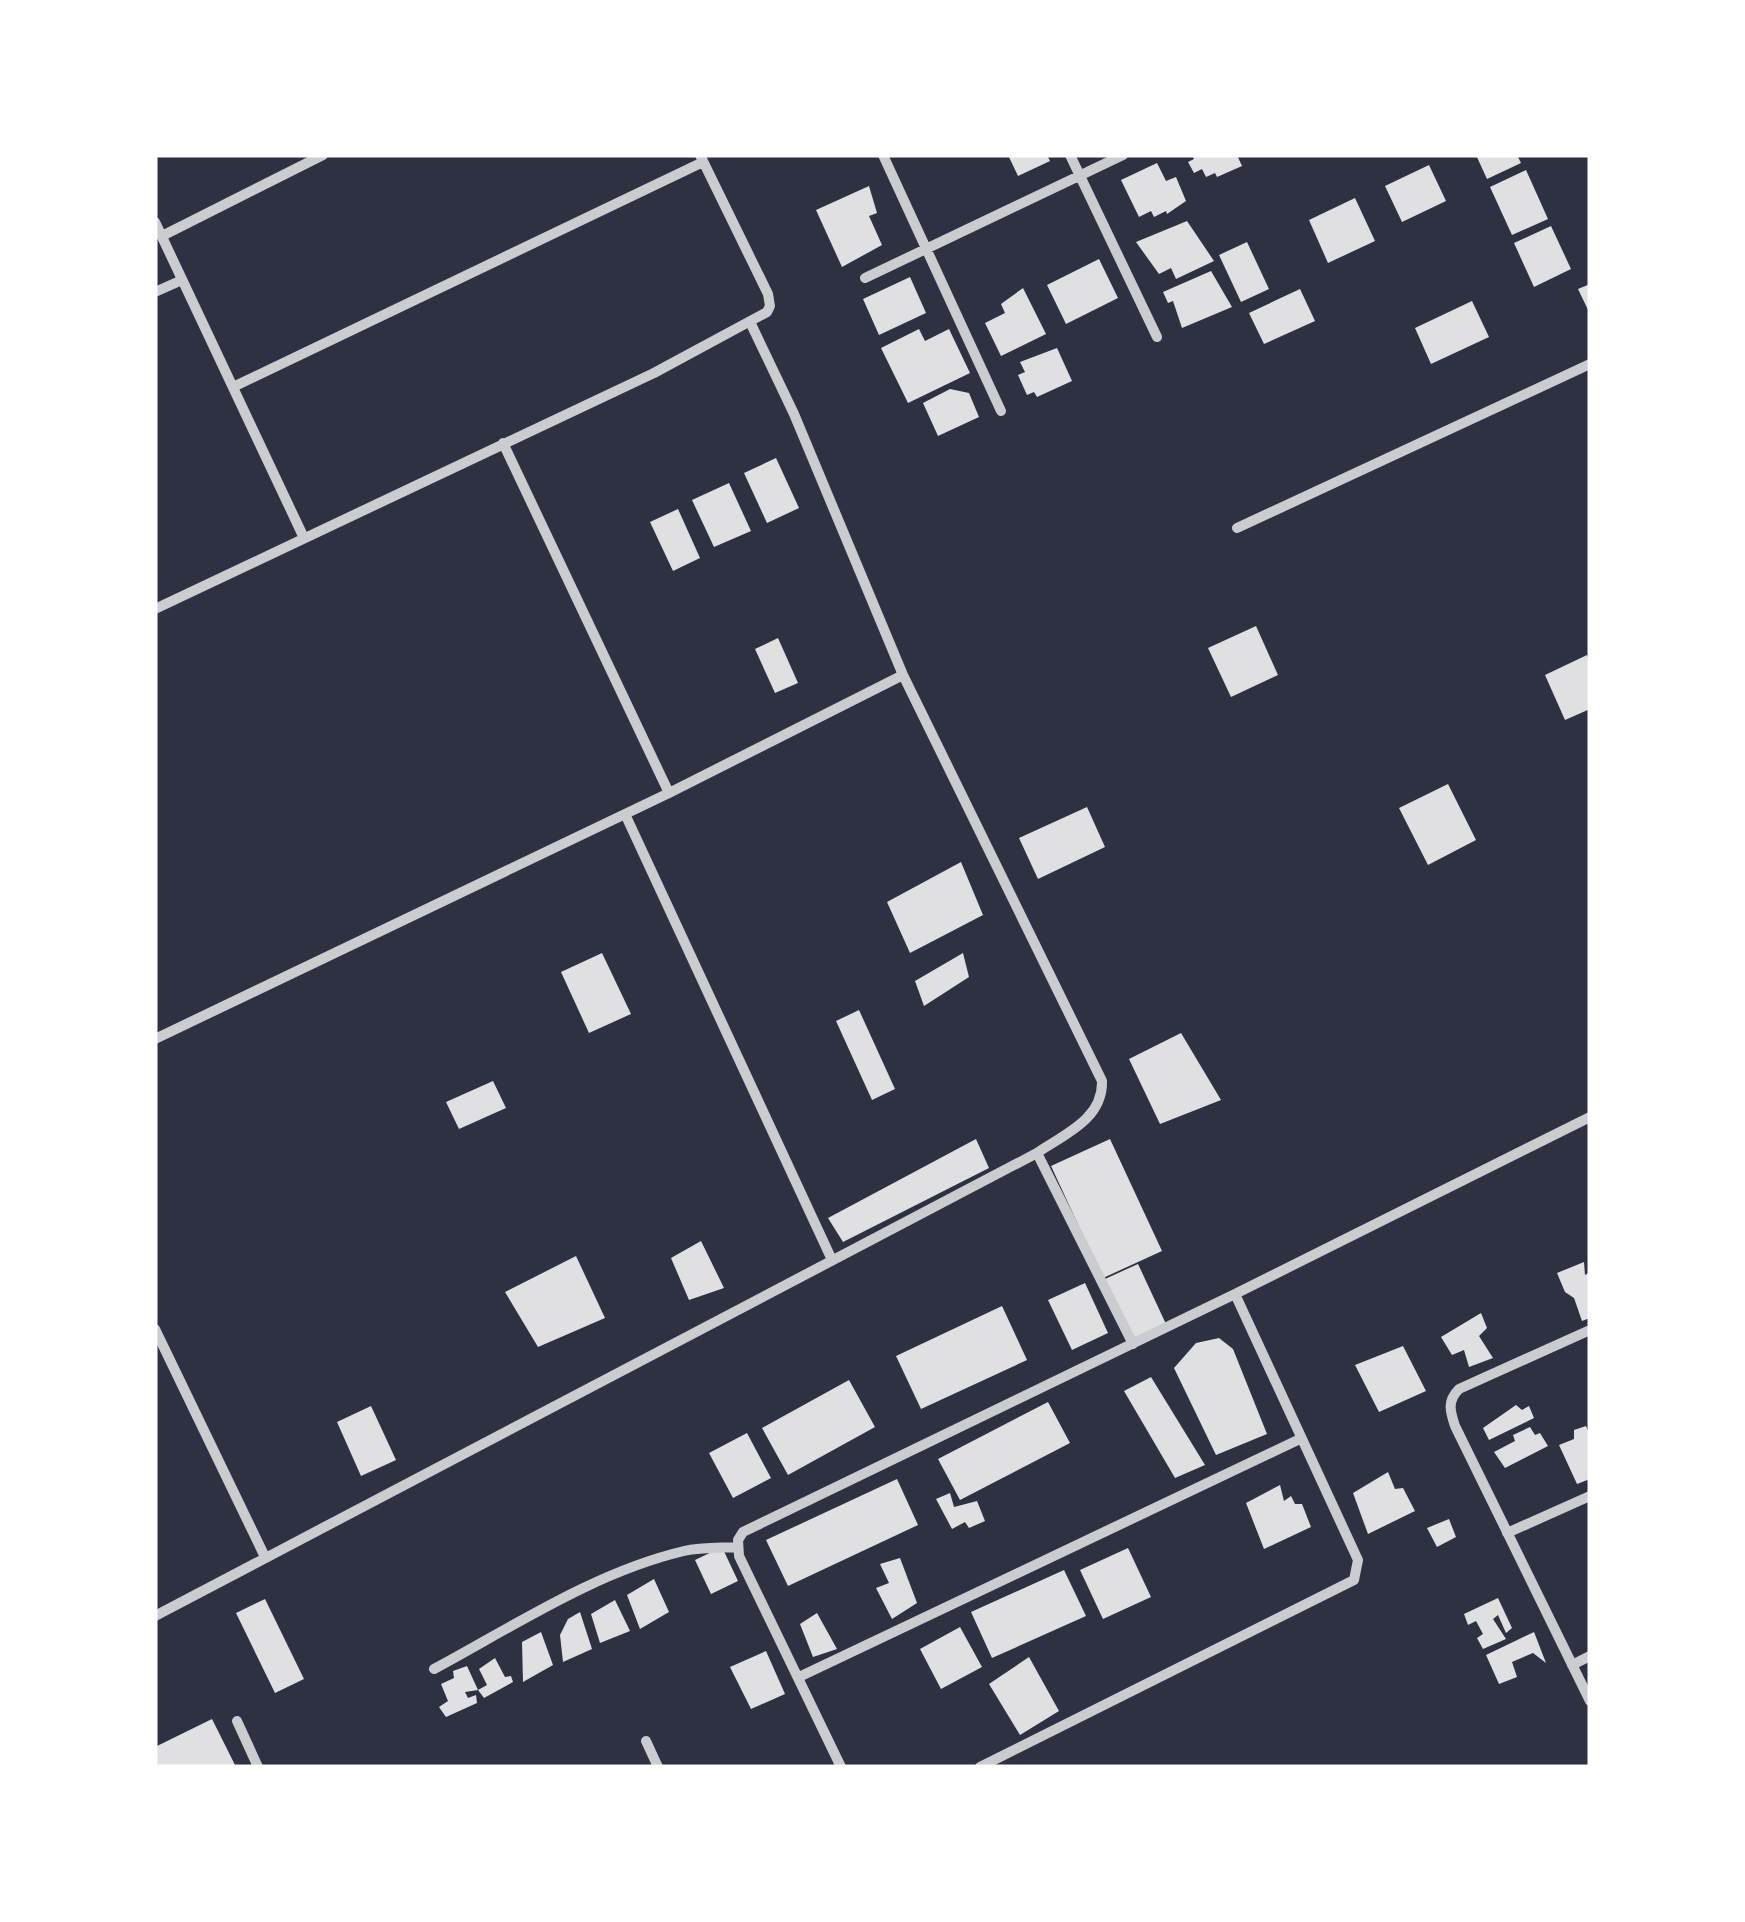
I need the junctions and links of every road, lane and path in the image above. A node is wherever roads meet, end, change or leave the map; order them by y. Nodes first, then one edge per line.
1 (323, 155) edge
2 (884, 155) edge
3 (1070, 155) edge
4 (1123, 155) edge
5 (701, 158) edge
6 (1080, 176) junction
7 (155, 222) edge
8 (162, 236) junction
9 (926, 249) junction
10 (865, 278) dead end
11 (182, 280) junction
12 (155, 292) edge
13 (751, 324) junction
14 (1157, 337) dead end
15 (1590, 364) edge
16 (232, 387) junction
17 (1001, 411) dead end
18 (503, 444) junction
19 (1237, 528) dead end
20 (304, 538) junction
21 (155, 609) edge
22 (903, 675) junction
23 (669, 792) junction
24 (625, 814) junction
25 (155, 1039) edge
26 (1590, 1116) edge
27 (1037, 1153) junction
28 (832, 1260) junction
29 (1235, 1294) junction
30 (155, 1329) edge
31 (1590, 1330) edge
32 (1133, 1344) junction
33 (1300, 1439) junction
34 (1590, 1496) edge
35 (1506, 1533) junction
36 (738, 1547) junction
37 (265, 1557) junction
38 (155, 1616) edge
39 (1590, 1656) edge
40 (1572, 1665) junction
41 (434, 1669) dead end
42 (799, 1678) junction
43 (1590, 1701) edge
44 (237, 1722) dead end
45 (646, 1741) dead end
46 (258, 1767) edge
47 (658, 1767) edge
48 (840, 1767) edge
49 (980, 1767) edge

1 - 8 street
2 - 9 street
3 - 6 street
4 - 6 street
5 - 13 street
5 - 16 street
6 - 9 street
6 - 14 street
7 - 8 street
8 - 11 street
9 - 10 street
9 - 17 street
11 - 12 street
11 - 16 street
13 - 18 street
13 - 22 street
15 - 19 street
16 - 20 street
18 - 20 street
18 - 23 street
20 - 21 street
22 - 23 street
22 - 27 street
23 - 24 street
24 - 25 street
24 - 28 street
26 - 29 street
27 - 28 street
27 - 32 street
28 - 37 street
29 - 32 street
29 - 33 street
30 - 37 street
31 - 35 street
32 - 36 street
33 - 42 street
33 - 49 street
34 - 35 street
35 - 40 street
36 - 41 street
36 - 42 street
37 - 38 street
39 - 40 street
40 - 43 street
42 - 48 street
44 - 46 street
45 - 47 street

